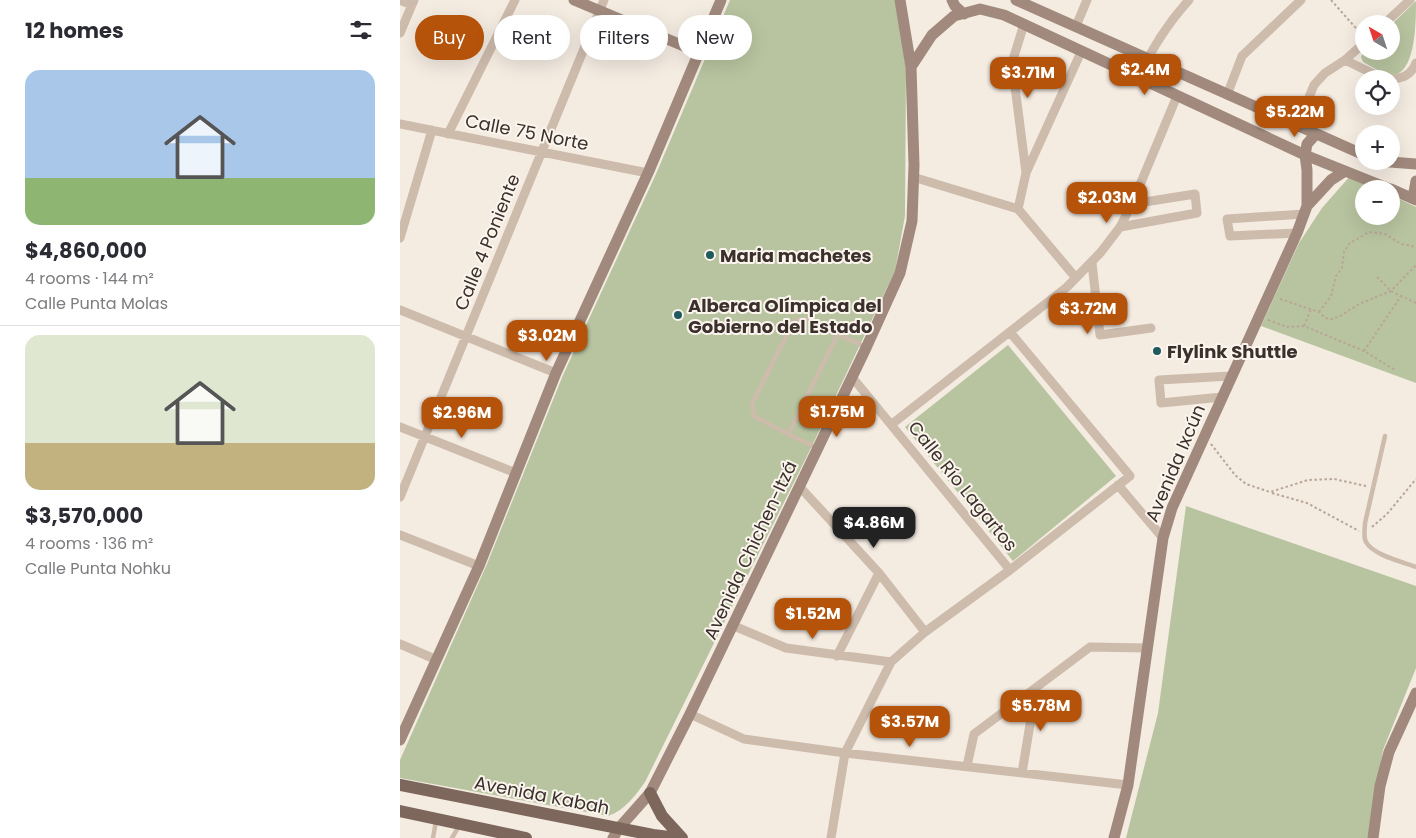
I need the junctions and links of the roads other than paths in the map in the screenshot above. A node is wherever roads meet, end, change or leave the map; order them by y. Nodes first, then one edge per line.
1 (400, 0) edge
2 (515, 0) edge
3 (574, 0) edge
4 (604, 0) edge
5 (721, 0) edge
6 (900, 0) edge
7 (952, 0) edge
8 (1016, 0) edge
9 (1087, 0) edge
10 (1189, 0) edge
11 (1302, 0) edge
12 (1410, 0) edge
13 (413, 2) edge
14 (599, 11) junction
15 (964, 14) junction
16 (714, 15) edge
17 (1394, 15) edge
18 (1024, 24) junction
19 (1076, 26) junction
20 (400, 33) edge
21 (678, 44) edge
22 (1355, 51) edge
23 (1081, 52) junction
24 (1147, 59) junction
25 (695, 60) edge
26 (1345, 60) junction
27 (1416, 63) edge
28 (911, 67) junction
29 (1366, 70) edge
30 (1138, 78) junction
31 (1400, 78) edge
32 (1226, 95) junction
33 (1177, 96) junction
34 (400, 124) edge
35 (1297, 127) junction
36 (432, 130) junction
37 (448, 134) junction
38 (1315, 135) junction
39 (541, 152) junction
40 (1355, 152) edge
41 (1305, 155) junction
42 (1400, 163) edge
43 (1416, 164) edge
44 (1345, 171) junction
45 (648, 172) junction
46 (1026, 173) junction
47 (913, 177) junction
48 (1368, 180) edge
49 (1416, 181) edge
50 (1400, 193) edge
51 (1414, 199) edge
52 (1132, 204) junction
53 (1018, 209) junction
54 (1306, 210) junction
55 (1120, 226) junction
56 (1297, 233) junction
57 (400, 238) edge
58 (1092, 263) junction
59 (1076, 278) junction
60 (400, 310) edge
61 (1151, 328) dead end
62 (1010, 332) junction
63 (838, 334) junction
64 (466, 336) junction
65 (866, 348) junction
66 (556, 373) junction
67 (1231, 376) junction
68 (852, 377) junction
69 (1222, 397) junction
70 (892, 424) junction
71 (400, 428) edge
72 (788, 434) junction
73 (1385, 436) dead end
74 (424, 437) junction
75 (817, 448) junction
76 (516, 473) junction
77 (1118, 485) junction
78 (800, 486) junction
79 (400, 497) edge
80 (400, 535) edge
81 (1163, 538) junction
82 (479, 566) junction
83 (1416, 567) edge
84 (1010, 570) junction
85 (879, 573) junction
86 (734, 626) junction
87 (925, 632) junction
88 (400, 644) edge
89 (1147, 648) junction
90 (837, 656) junction
91 (437, 660) junction
92 (891, 662) junction
93 (1036, 688) junction
94 (1416, 693) edge
95 (690, 714) junction
96 (400, 738) edge
97 (844, 753) junction
98 (968, 766) junction
99 (1022, 773) junction
100 (400, 785) edge
101 (1128, 785) junction
102 (650, 794) junction
103 (400, 811) edge
104 (436, 818) junction
105 (461, 823) junction
106 (616, 833) edge
107 (433, 838) edge
108 (452, 838) edge
109 (526, 838) edge
110 (677, 838) edge
111 (682, 838) edge
112 (831, 838) edge
113 (1114, 838) edge
114 (1373, 838) edge

1 - 13 street
2 - 37 street
3 - 14 main road
4 - 14 street, Calle 4 Poniente
5 - 16 main road
6 - 28 main road, Avenida Chichen-Itzá
7 - 15 main road
8 - 19 main road
9 - 19 street
10 - 24 street
11 - 32 street
12 - 17 street
13 - 20 street
14 - 21 main road
14 - 39 street, Calle 4 Poniente
15 - 18 main road
15 - 28 main road
18 - 23 main road
18 - 46 street
19 - 24 main road
22 - 26 street
23 - 30 main road
23 - 46 street
24 - 30 street
24 - 32 main road
25 - 45 main road
26 - 29 street
26 - 35 street
27 - 31 street
28 - 47 main road, Avenida Chichen-Itzá
30 - 33 main road
32 - 35 main road
33 - 41 main road
33 - 52 street
34 - 36 street, Calle 75 Norte
35 - 38 main road
36 - 37 street, Calle 75 Norte
36 - 57 street
37 - 39 street, Calle 75 Norte
38 - 40 main road
38 - 41 main road
39 - 45 street, Calle 75 Norte
39 - 64 street, Calle 4 Poniente
41 - 44 main road
41 - 54 main road, Avenida Ixcún
42 - 43 main road
44 - 48 main road
44 - 54 main road, Avenida Ixcún
45 - 66 main road
46 - 53 street
47 - 53 street
47 - 65 main road, Avenida Chichen-Itzá
49 - 51 main road
50 - 51 main road
52 - 55 street
52 - 55 street
53 - 59 street
54 - 56 main road, Avenida Ixcún
54 - 56 street
55 - 58 street
56 - 67 main road, Avenida Ixcún
58 - 59 street
58 - 61 street
59 - 62 street
60 - 64 street
62 - 70 street
62 - 77 street
63 - 65 lane
63 - 72 lane
63 - 72 lane
64 - 66 street
64 - 74 street, Calle 4 Poniente
65 - 68 main road, Avenida Chichen-Itzá
66 - 76 main road
67 - 69 main road, Avenida Ixcún
67 - 69 street
68 - 70 street, Calle Río Lagartos
68 - 75 main road, Avenida Chichen-Itzá
69 - 81 main road, Avenida Ixcún
70 - 84 street, Calle Río Lagartos
71 - 74 street
72 - 75 lane
73 - 83 lane
74 - 76 street
74 - 79 street, Calle 4 Poniente
75 - 78 main road, Avenida Chichen-Itzá
76 - 82 main road
77 - 81 street
77 - 84 street
78 - 85 street
78 - 86 main road, Avenida Chichen-Itzá
80 - 82 street
81 - 89 main road, Avenida Ixcún
82 - 91 main road
84 - 87 street
85 - 87 street
85 - 90 street
86 - 90 street
86 - 95 main road, Avenida Chichen-Itzá
87 - 92 street
88 - 91 street
89 - 93 street
89 - 101 main road, Avenida Ixcún
90 - 92 street
91 - 96 main road
92 - 97 street
93 - 98 street
93 - 99 street
94 - 114 main road
95 - 97 street
95 - 102 main road, Avenida Chichen-Itzá
97 - 98 street
97 - 112 street
98 - 99 street
99 - 101 street
100 - 106 main road, Avenida Kabah
101 - 113 main road, Avenida Ixcún
102 - 106 main road, Avenida Chichen-Itzá
102 - 111 main road
103 - 104 main road
104 - 105 main road
104 - 107 lane
105 - 108 lane
105 - 109 main road
106 - 110 main road, Avenida Kabah

